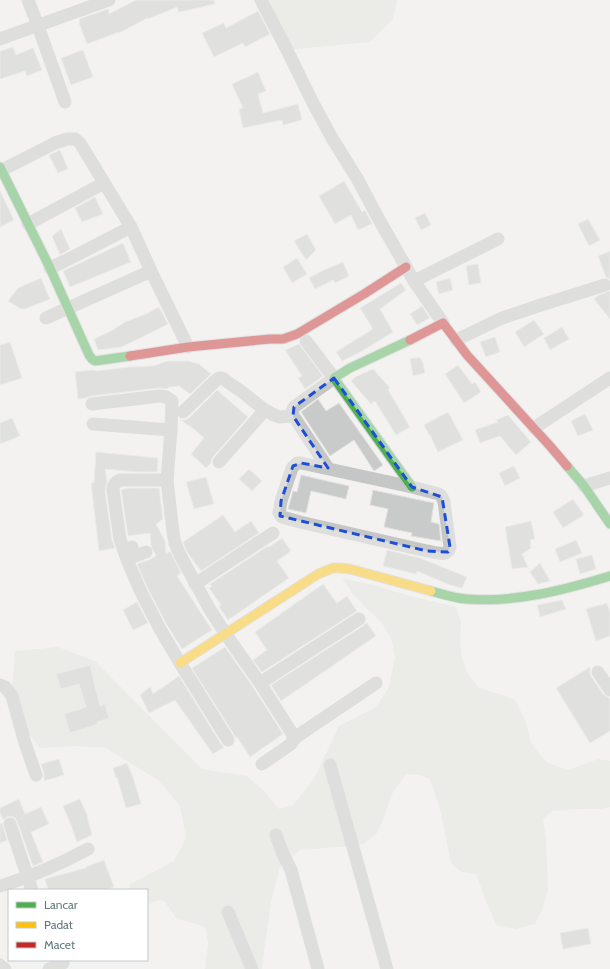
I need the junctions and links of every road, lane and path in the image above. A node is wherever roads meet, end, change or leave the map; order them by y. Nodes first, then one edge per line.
1 (28, 0) edge
2 (109, 0) edge
3 (261, 0) edge
4 (38, 26) junction
5 (0, 39) edge
6 (65, 102) dead end
7 (1, 168) edge
8 (104, 183) junction
9 (28, 224) junction
10 (131, 227) junction
11 (498, 239) dead end
12 (406, 267) junction
13 (50, 268) junction
14 (151, 271) junction
15 (414, 281) junction
16 (605, 285) dead end
17 (68, 308) junction
18 (46, 318) dead end
19 (442, 323) junction
20 (456, 340) junction
21 (306, 341) dead end
22 (188, 347) junction
23 (334, 378) junction
24 (610, 378) edge
25 (92, 404) dead end
26 (265, 410) junction
27 (183, 412) dead end
28 (293, 416) junction
29 (93, 424) dead end
30 (534, 428) junction
31 (171, 430) junction
32 (219, 462) dead end
33 (328, 468) junction
34 (610, 478) edge
35 (167, 480) junction
36 (584, 486) junction
37 (412, 487) junction
38 (610, 524) edge
39 (273, 533) dead end
40 (124, 551) junction
41 (146, 552) dead end
42 (610, 576) edge
43 (195, 584) junction
44 (359, 619) dead end
45 (225, 633) junction
46 (180, 663) junction
47 (598, 672) dead end
48 (260, 683) junction
49 (376, 683) dead end
50 (0, 685) edge
51 (610, 690) edge
52 (293, 739) junction
53 (228, 740) dead end
54 (262, 764) dead end
55 (330, 765) dead end
56 (36, 775) dead end
57 (10, 824) dead end
58 (276, 835) dead end
59 (88, 849) dead end
60 (27, 877) junction
61 (0, 886) edge
62 (32, 889) edge
63 (228, 912) dead end
64 (63, 964) edge
65 (0, 965) edge
66 (5, 969) edge
67 (49, 969) edge
68 (252, 969) edge
69 (318, 969) edge
70 (387, 969) edge

1 - 4 street
2 - 4 street
3 - 12 street
4 - 5 street
4 - 6 street
7 - 8 street
7 - 9 street
8 - 9 street
8 - 10 street
9 - 13 street
10 - 13 street
10 - 14 street
11 - 15 street
12 - 15 street
12 - 22 street
13 - 17 street
14 - 17 street
14 - 22 street
15 - 19 street
16 - 20 street
17 - 18 street
17 - 22 street
19 - 20 street
19 - 23 street
20 - 30 street
21 - 23 street
23 - 28 street
23 - 37 street
24 - 30 street
25 - 31 street
26 - 27 street
26 - 28 street
26 - 32 street
28 - 33 street
29 - 31 street
30 - 36 street
31 - 35 street
33 - 37 street
33 - 37 street
34 - 36 street
35 - 40 street
35 - 43 street
36 - 38 street
39 - 43 street
40 - 41 street
40 - 46 street
42 - 45 street
43 - 45 street
44 - 48 street
45 - 46 street
45 - 48 street
46 - 53 street
47 - 51 street
48 - 52 street
49 - 52 street
50 - 56 street
52 - 54 street
55 - 70 street
57 - 60 street
58 - 69 street
59 - 60 street
60 - 61 street
60 - 62 street
63 - 68 street
64 - 67 street
65 - 66 street

